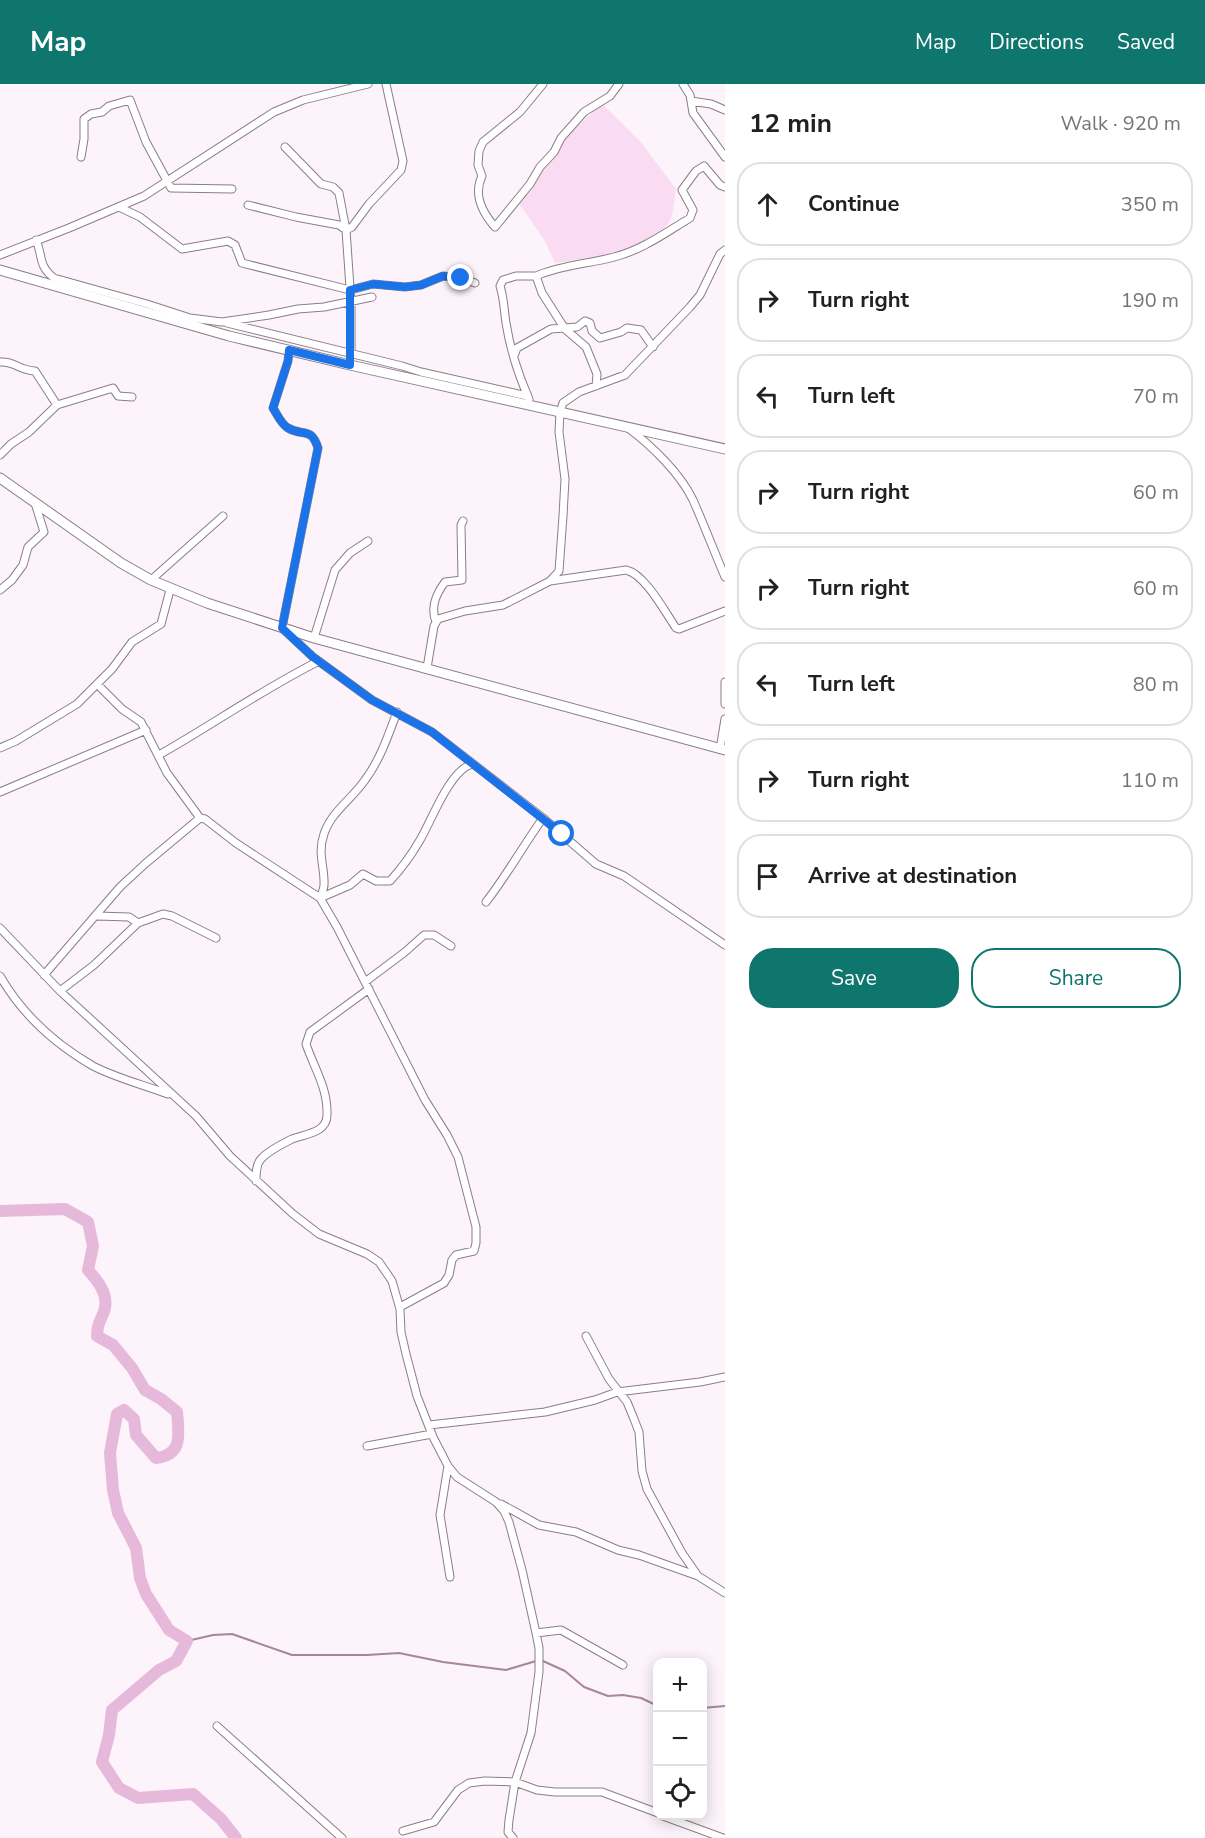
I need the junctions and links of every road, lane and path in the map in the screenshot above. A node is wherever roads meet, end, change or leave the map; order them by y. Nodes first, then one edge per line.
1 (368, 84) edge
2 (386, 84) edge
3 (543, 84) edge
4 (619, 84) edge
5 (683, 84) edge
6 (691, 101) junction
7 (725, 110) edge
8 (285, 147) dead end
9 (81, 157) dead end
10 (725, 157) edge
11 (166, 182) junction
12 (725, 187) edge
13 (232, 189) dead end
14 (248, 205) dead end
15 (119, 207) junction
16 (346, 230) junction
17 (36, 240) junction
18 (725, 250) edge
19 (0, 255) edge
20 (0, 270) edge
21 (536, 276) junction
22 (475, 283) dead end
23 (350, 290) junction
24 (372, 297) dead end
25 (351, 302) junction
26 (222, 322) junction
27 (565, 329) junction
28 (653, 347) junction
29 (289, 350) junction
30 (351, 354) junction
31 (514, 359) junction
32 (0, 362) edge
33 (350, 365) junction
34 (596, 386) junction
35 (527, 396) junction
36 (132, 397) dead end
37 (57, 405) junction
38 (532, 407) junction
39 (560, 412) junction
40 (628, 428) junction
41 (725, 449) edge
42 (0, 455) edge
43 (0, 478) edge
44 (34, 501) junction
45 (223, 516) dead end
46 (463, 521) dead end
47 (368, 541) dead end
48 (725, 577) edge
49 (151, 580) junction
50 (550, 581) junction
51 (0, 590) edge
52 (170, 590) junction
53 (725, 611) edge
54 (436, 622) junction
55 (282, 628) junction
56 (314, 638) junction
57 (319, 661) junction
58 (427, 668) junction
59 (725, 682) edge
60 (98, 685) junction
61 (725, 704) edge
62 (397, 712) junction
63 (725, 719) edge
64 (146, 730) junction
65 (0, 748) edge
66 (722, 749) edge
67 (159, 755) junction
68 (472, 764) junction
69 (0, 792) edge
70 (200, 818) junction
71 (543, 818) junction
72 (320, 898) junction
73 (486, 902) dead end
74 (96, 916) junction
75 (138, 923) junction
76 (0, 928) edge
77 (216, 938) dead end
78 (725, 945) edge
79 (451, 946) dead end
80 (44, 975) junction
81 (0, 976) edge
82 (367, 985) junction
83 (60, 991) junction
84 (173, 1096) junction
85 (256, 1181) junction
86 (400, 1307) junction
87 (586, 1336) dead end
88 (725, 1377) edge
89 (617, 1392) junction
90 (429, 1425) junction
91 (432, 1434) junction
92 (367, 1446) dead end
93 (448, 1466) junction
94 (496, 1502) junction
95 (698, 1576) junction
96 (450, 1577) dead end
97 (725, 1593) edge
98 (536, 1633) junction
99 (623, 1665) dead end
100 (217, 1726) dead end
101 (515, 1782) junction
102 (653, 1812) edge
103 (676, 1820) edge
104 (403, 1831) dead end
105 (509, 1836) edge
106 (342, 1838) edge
107 (723, 1838) edge

1 - 11 street
2 - 16 street
3 - 4 street
5 - 6 street
6 - 7 street
6 - 10 street
8 - 16 street
9 - 11 street
11 - 13 street
11 - 15 street
12 - 21 street
14 - 16 street
15 - 17 street
15 - 23 street
16 - 23 street
17 - 19 street
17 - 26 street
18 - 28 street
20 - 29 street
21 - 27 street
21 - 31 street
22 - 23 street
23 - 25 street
24 - 25 street
25 - 26 street
25 - 30 street
26 - 30 street
27 - 28 street
27 - 31 street
27 - 34 street
28 - 34 street
29 - 33 street
29 - 55 street
30 - 33 street
30 - 35 street
31 - 35 street
32 - 37 street
33 - 38 street
34 - 39 street
35 - 38 street
36 - 37 street
37 - 42 street
38 - 39 street
39 - 40 street
39 - 50 street
40 - 41 street
40 - 48 street
43 - 44 street
44 - 49 street
44 - 51 street
45 - 49 street
46 - 54 street
47 - 56 street
49 - 52 street
50 - 53 street
50 - 54 street
52 - 55 street
52 - 60 street
54 - 58 street
55 - 56 street
55 - 57 street
56 - 58 street
57 - 62 street
57 - 67 street
58 - 66 street
59 - 61 street
60 - 64 street
60 - 65 street
62 - 68 street
62 - 72 street
63 - 66 street
64 - 67 street
64 - 69 street
67 - 70 street
68 - 71 street
68 - 72 street
70 - 72 street
70 - 74 street
71 - 73 street
71 - 78 street
72 - 82 street
74 - 75 street
74 - 80 street
75 - 77 street
75 - 83 street
76 - 80 street
79 - 82 street
80 - 83 street
81 - 84 street
82 - 85 street
82 - 86 street
83 - 84 street
84 - 85 street
85 - 86 street
86 - 90 street
87 - 89 street
88 - 89 street
89 - 90 street
89 - 95 street
90 - 91 street
91 - 92 street
91 - 93 street
93 - 94 street
93 - 96 street
94 - 95 street
94 - 98 street
95 - 97 street
98 - 99 street
98 - 101 street
100 - 106 street
101 - 102 street
101 - 104 street
101 - 105 street
103 - 107 street

